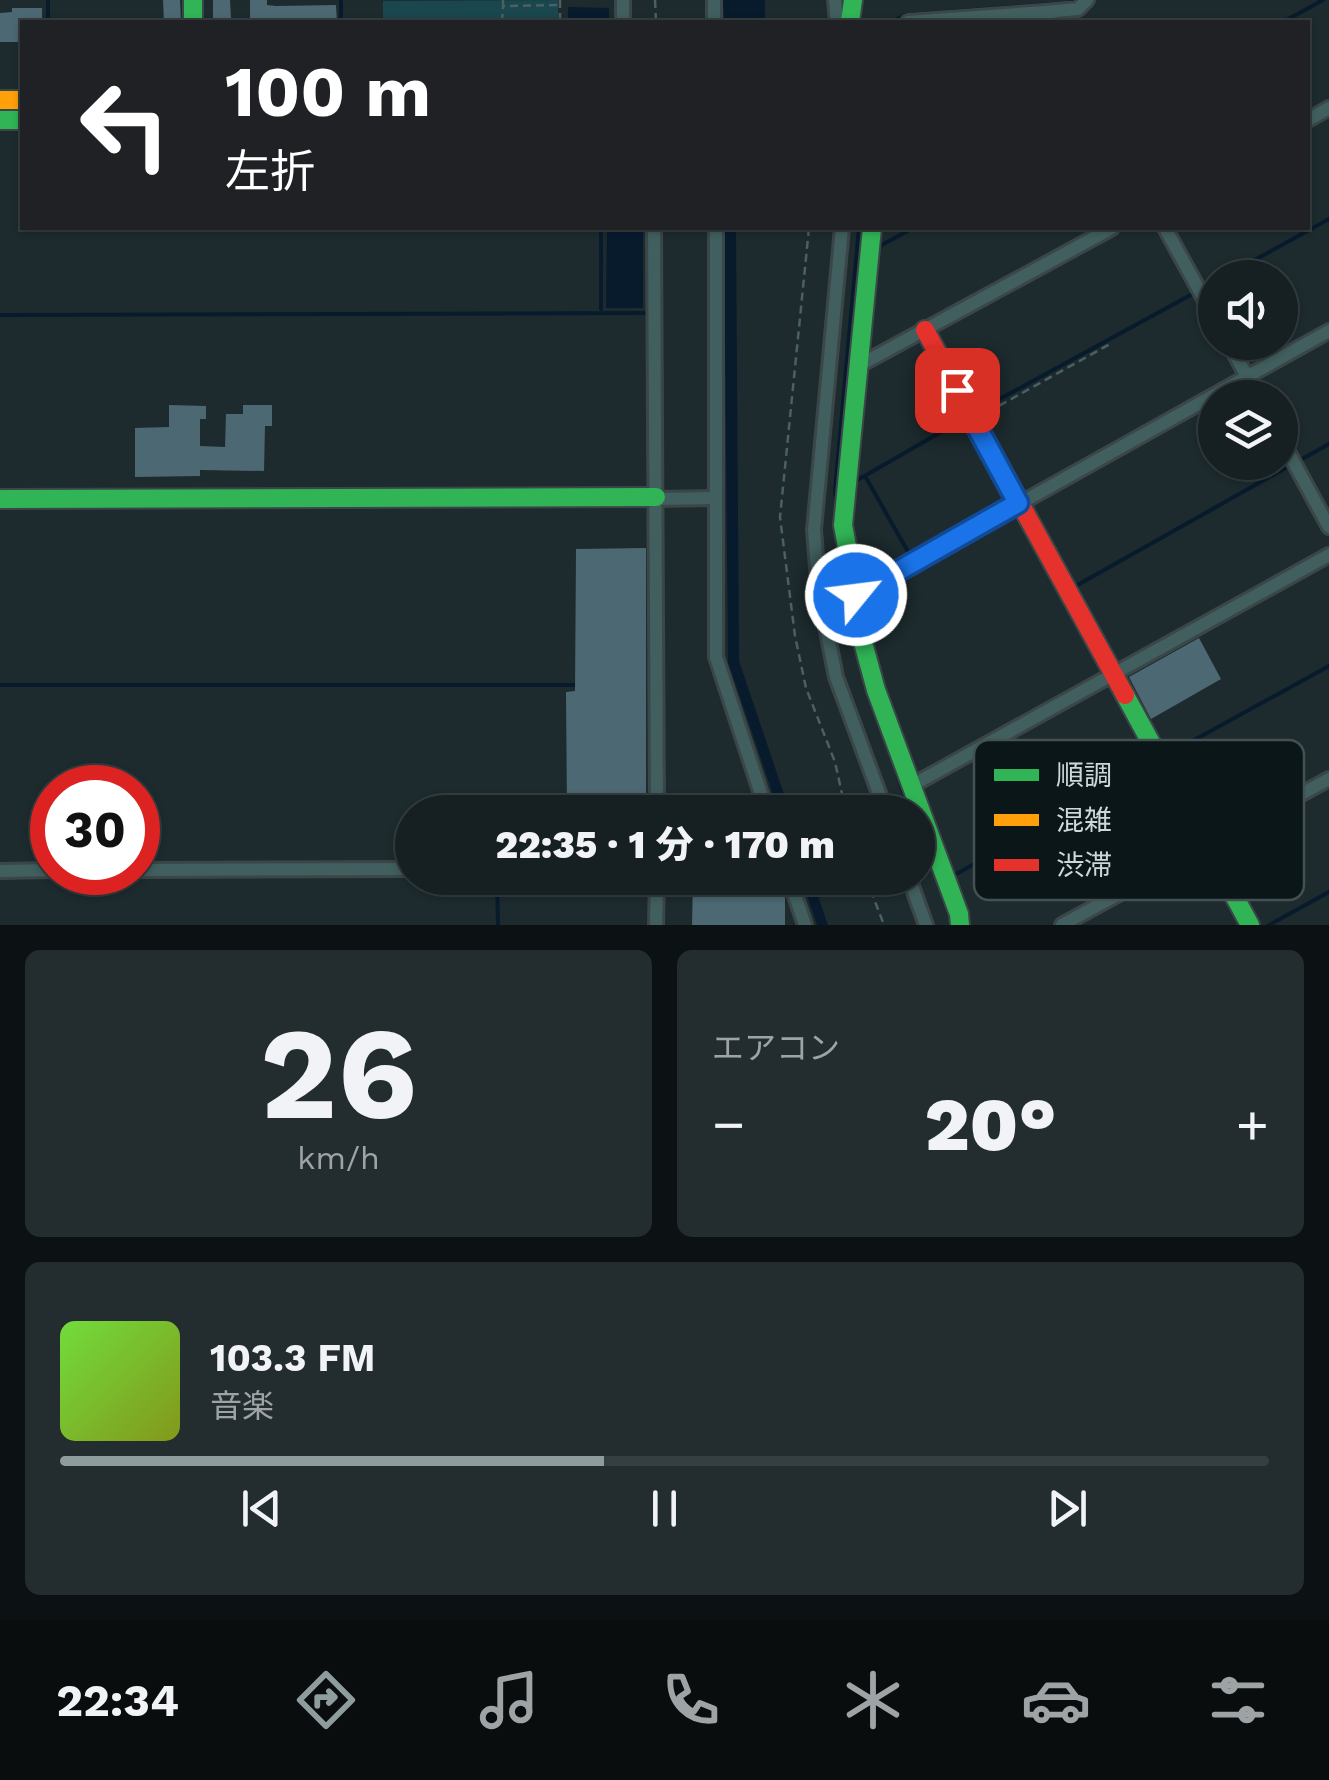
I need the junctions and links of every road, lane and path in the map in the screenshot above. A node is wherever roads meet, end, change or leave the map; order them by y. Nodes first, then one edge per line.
1 (1087, 0) edge
2 (560, 2) edge
3 (503, 3) edge
4 (1048, 17) edge
5 (964, 20) edge
6 (654, 230) edge
7 (716, 230) edge
8 (842, 230) edge
9 (872, 230) edge
10 (1108, 230) edge
11 (1165, 230) edge
12 (1198, 288) edge
13 (925, 330) junction
14 (1329, 331) edge
15 (1110, 344) dead end
16 (1238, 360) edge
17 (858, 366) junction
18 (1247, 376) junction
19 (1249, 380) edge
20 (973, 420) junction
21 (1298, 470) edge
22 (656, 498) junction
23 (715, 498) junction
24 (0, 499) edge
25 (1018, 503) junction
26 (1329, 527) edge
27 (1329, 555) edge
28 (856, 595) junction
29 (1112, 674) junction
30 (994, 740) edge
31 (1148, 740) edge
32 (974, 751) edge
33 (1329, 779) edge
34 (911, 786) junction
35 (1304, 793) edge
36 (656, 795) edge
37 (760, 795) edge
38 (880, 795) edge
39 (395, 869) edge
40 (30, 870) edge
41 (160, 870) edge
42 (0, 871) edge
43 (656, 895) edge
44 (795, 895) edge
45 (873, 895) edge
46 (915, 895) edge
47 (1108, 900) edge
48 (1236, 900) edge
49 (656, 925) edge
50 (805, 925) edge
51 (884, 925) edge
52 (926, 925) edge
53 (960, 925) edge
54 (1062, 925) edge
55 (1250, 925) edge

1 - 4 street
2 - 3 path
4 - 5 street
6 - 22 street
7 - 23 street
8 - 38 street
9 - 17 street
10 - 13 street
11 - 12 street
13 - 17 street
13 - 20 street
14 - 18 street
15 - 20 path
16 - 18 street
17 - 28 street
18 - 19 street
18 - 25 street
20 - 25 street
21 - 26 street
22 - 23 street
22 - 24 street
22 - 36 street
23 - 37 street
25 - 28 street
25 - 29 street
27 - 29 street
28 - 34 street
29 - 30 street
29 - 31 street
32 - 34 street
33 - 35 street
34 - 53 street
39 - 41 street
40 - 42 street
43 - 49 street
44 - 50 street
45 - 51 path
46 - 52 street
47 - 54 street
48 - 55 street

